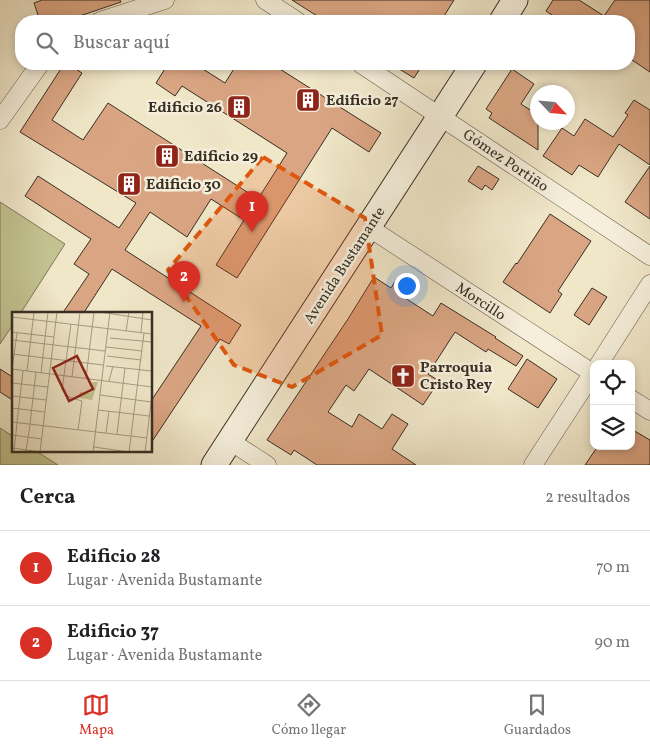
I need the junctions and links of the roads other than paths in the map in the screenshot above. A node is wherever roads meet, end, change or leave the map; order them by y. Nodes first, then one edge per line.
1 (165, 0) edge
2 (265, 0) edge
3 (516, 0) edge
4 (119, 15) edge
5 (288, 15) edge
6 (506, 15) edge
7 (36, 70) edge
8 (370, 70) edge
9 (470, 70) edge
10 (440, 116) junction
11 (0, 120) edge
12 (368, 227) junction
13 (650, 256) edge
14 (650, 284) edge
15 (602, 360) edge
16 (590, 368) edge
17 (590, 379) edge
18 (635, 402) edge
19 (650, 411) edge
20 (230, 441) junction
21 (214, 465) edge
22 (267, 465) edge
23 (533, 465) edge

1 - 4 street
2 - 5 street
3 - 6 main road
7 - 11 street
8 - 10 street, Gómez Portiño
9 - 10 main road, Avenida Bustamante
10 - 12 main road, Avenida Bustamante
10 - 13 street, Gómez Portiño
12 - 16 street, Morcillo
12 - 20 main road, Avenida Bustamante
14 - 15 street
17 - 23 street
18 - 19 street
20 - 21 main road, Avenida Bustamante
20 - 22 street

